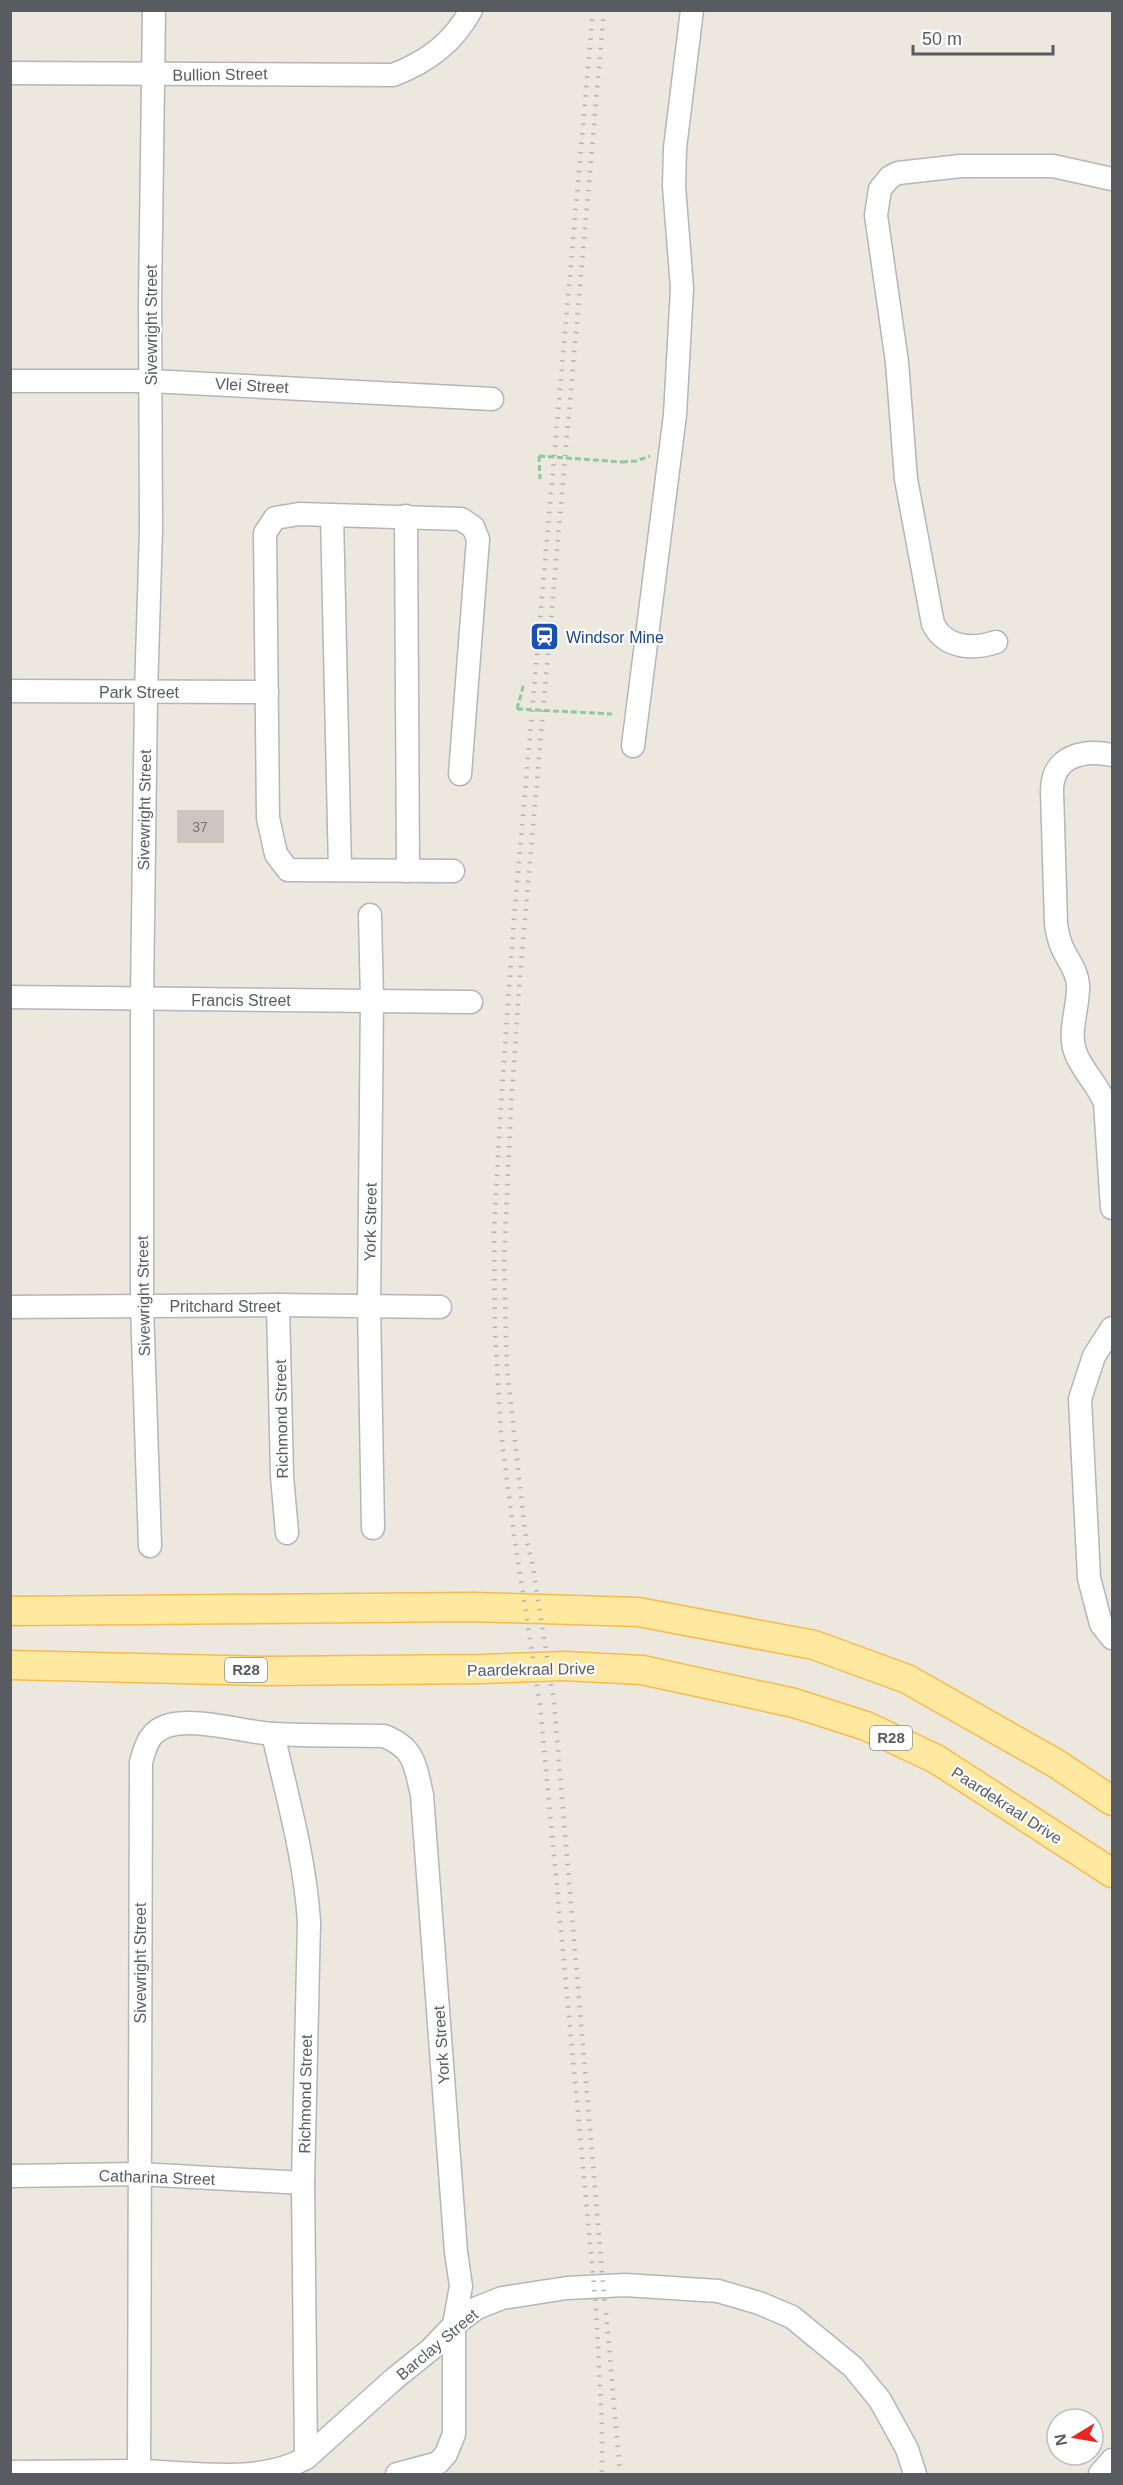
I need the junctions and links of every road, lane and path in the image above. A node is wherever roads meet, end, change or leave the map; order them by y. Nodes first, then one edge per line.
1 (154, 10) edge
2 (471, 10) edge
3 (692, 10) edge
4 (10, 73) edge
5 (153, 75) junction
6 (1113, 179) edge
7 (10, 381) edge
8 (151, 381) junction
9 (492, 399) dead end
10 (636, 461) dead end
11 (540, 479) dead end
12 (332, 515) junction
13 (406, 516) junction
14 (996, 642) dead end
15 (524, 683) dead end
16 (10, 691) edge
17 (267, 692) junction
18 (146, 693) junction
19 (612, 714) dead end
20 (633, 746) dead end
21 (1113, 755) edge
22 (460, 774) dead end
23 (340, 870) junction
24 (408, 870) junction
25 (453, 871) dead end
26 (370, 915) dead end
27 (10, 997) edge
28 (142, 1000) junction
29 (372, 1000) junction
30 (471, 1002) dead end
31 (1113, 1208) edge
32 (278, 1305) junction
33 (142, 1306) junction
34 (369, 1306) junction
35 (10, 1307) edge
36 (440, 1307) dead end
37 (1113, 1328) edge
38 (373, 1528) dead end
39 (287, 1533) dead end
40 (150, 1546) dead end
41 (10, 1611) edge
42 (1113, 1638) edge
43 (10, 1665) edge
44 (273, 1734) junction
45 (415, 1764) joint
46 (1113, 1801) edge
47 (1113, 1873) edge
48 (140, 2174) junction
49 (10, 2176) edge
50 (303, 2183) junction
51 (454, 2325) junction
52 (306, 2458) junction
53 (1113, 2460) edge
54 (10, 2472) edge
55 (139, 2473) edge
56 (397, 2475) edge
57 (915, 2475) edge
58 (1101, 2475) edge

1 - 5 street, Sivewright Street
2 - 5 street, Bullion Street
3 - 20 street
4 - 5 street, Bullion Street
5 - 8 street, Sivewright Street
6 - 14 street
7 - 8 street, Vlei Street
8 - 9 street, Vlei Street
8 - 18 street, Sivewright Street
10 - 11 path, bridge
12 - 13 street
12 - 17 street
12 - 23 street
13 - 22 street
13 - 24 street
15 - 19 path, bridge
16 - 18 street, Park Street
17 - 18 street, Park Street
17 - 23 street
18 - 28 street, Sivewright Street
21 - 31 street
23 - 24 street
24 - 25 street
26 - 29 street, York Street
27 - 28 street, Francis Street
28 - 29 street, Francis Street
28 - 33 street, Sivewright Street
29 - 30 street, Francis Street
29 - 34 street, York Street
32 - 33 street, Pritchard Street
32 - 34 street, Pritchard Street
32 - 39 street, Richmond Street
33 - 35 street, Pritchard Street
33 - 40 street, Sivewright Street
34 - 36 street, Pritchard Street
34 - 38 street, York Street
37 - 42 street
41 - 46 main road
43 - 47 main road, Paardekraal Drive / R28
44 - 45 street, Sivewright Street
44 - 48 street, Sivewright Street
44 - 50 street, Richmond Street
45 - 51 street, York Street
48 - 49 street, Catharina Street
48 - 50 street, Catharina Street
48 - 55 street, Sivewright Street
50 - 52 street, Richmond Street
51 - 52 street, Barclay Street
51 - 56 street
51 - 57 street, Barclay Street
52 - 55 street, Barclay Street
53 - 58 street
54 - 55 street, Barclay Street

